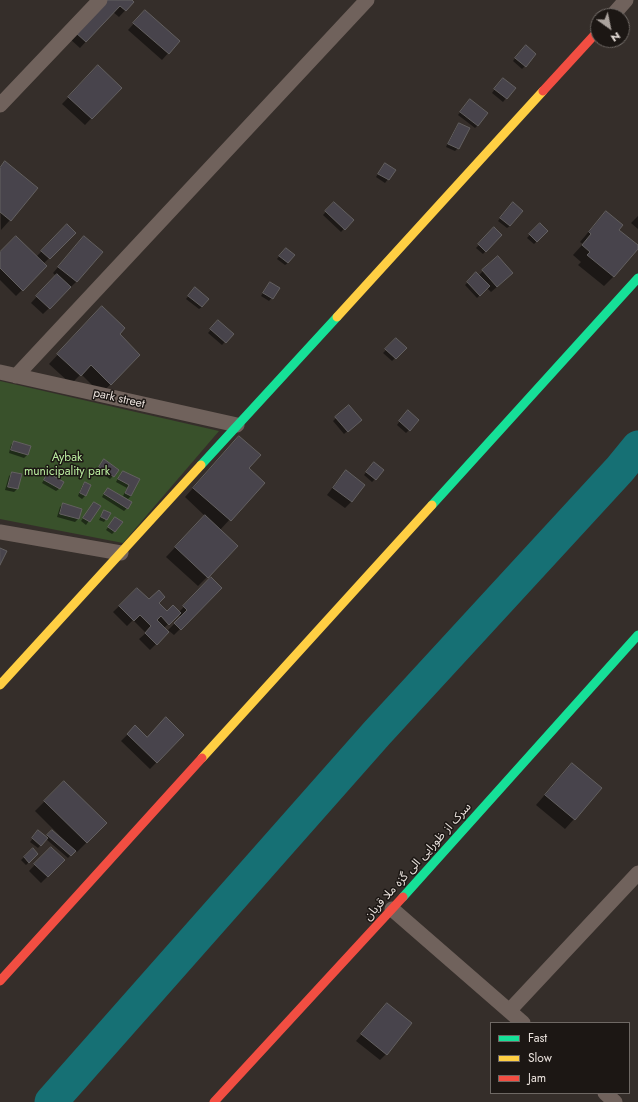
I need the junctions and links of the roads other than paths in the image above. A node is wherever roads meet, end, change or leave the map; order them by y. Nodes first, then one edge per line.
1 (100, 0) edge
2 (368, 0) edge
3 (626, 0) edge
4 (619, 8) edge
5 (590, 40) edge
6 (0, 105) edge
7 (638, 278) edge
8 (0, 372) edge
9 (16, 376) junction
10 (237, 425) junction
11 (0, 532) edge
12 (121, 553) junction
13 (638, 635) edge
14 (0, 685) edge
15 (638, 873) edge
16 (392, 909) junction
17 (0, 980) edge
18 (509, 1011) junction
19 (522, 1022) edge
20 (606, 1094) edge
21 (214, 1102) edge
22 (615, 1102) edge

1 - 6 street
2 - 9 street
3 - 4 street
5 - 10 street
7 - 17 street
8 - 9 street, park street
9 - 10 street, park street
10 - 12 street
11 - 12 street
12 - 14 street
13 - 16 street, سرک از ظورایی الی گزه ملا قربان
15 - 18 street
16 - 18 street
16 - 21 street, سرک از ظورایی الی گزه ملا قربان
18 - 19 street
20 - 22 street

